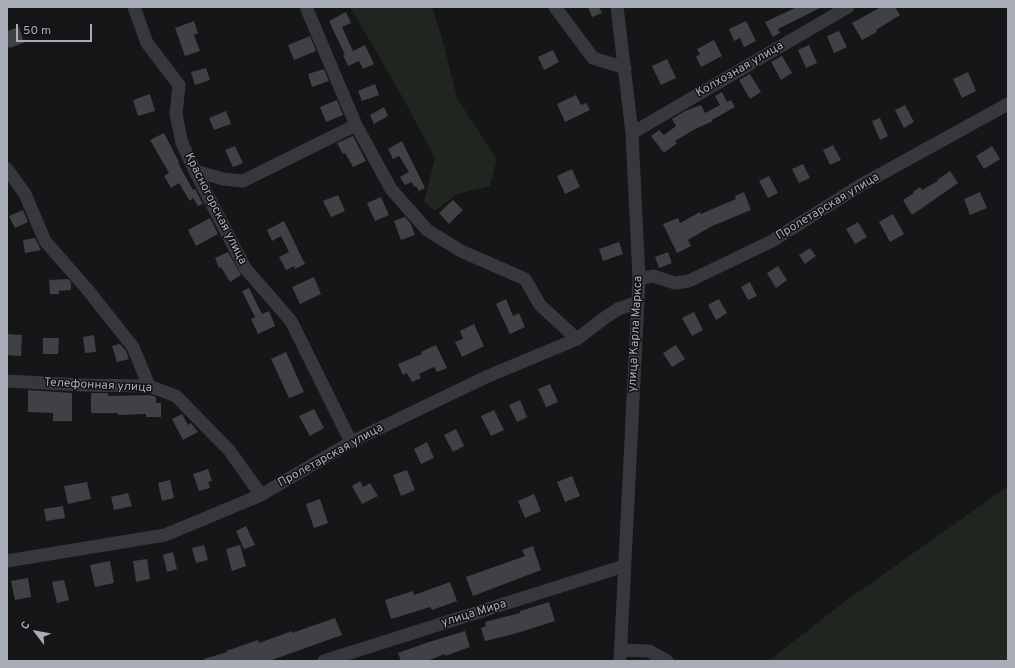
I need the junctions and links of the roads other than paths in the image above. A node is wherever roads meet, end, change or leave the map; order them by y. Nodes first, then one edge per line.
1 (134, 7) edge
2 (306, 7) edge
3 (555, 7) edge
4 (617, 7) edge
5 (847, 8) edge
6 (624, 68) junction
7 (1008, 104) edge
8 (356, 125) junction
9 (632, 132) junction
10 (7, 169) edge
11 (196, 170) junction
12 (639, 279) junction
13 (638, 302) junction
14 (578, 339) junction
15 (7, 381) edge
16 (149, 386) junction
17 (351, 442) junction
18 (261, 495) junction
19 (7, 561) edge
20 (624, 566) junction
21 (620, 655) edge
22 (324, 661) edge
23 (667, 661) edge

1 - 11 street, Красногорская улица
2 - 8 street
3 - 6 street
4 - 6 street, улица Карла Маркса
5 - 9 street, Колхозная улица
6 - 9 street, улица Карла Маркса
7 - 12 street, Пролетарская улица
8 - 11 street
8 - 14 street
9 - 12 street, улица Карла Маркса
10 - 16 street
11 - 17 street, Красногорская улица
12 - 13 street, улица Карла Маркса
13 - 14 street, Пролетарская улица
13 - 20 street, улица Карла Маркса
14 - 17 street, Пролетарская улица
15 - 16 street, Телефонная улица
16 - 18 street, Телефонная улица
17 - 18 street, Пролетарская улица
18 - 19 street, Пролетарская улица
20 - 21 street, улица Карла Маркса
20 - 22 street, улица Мира
21 - 23 street

